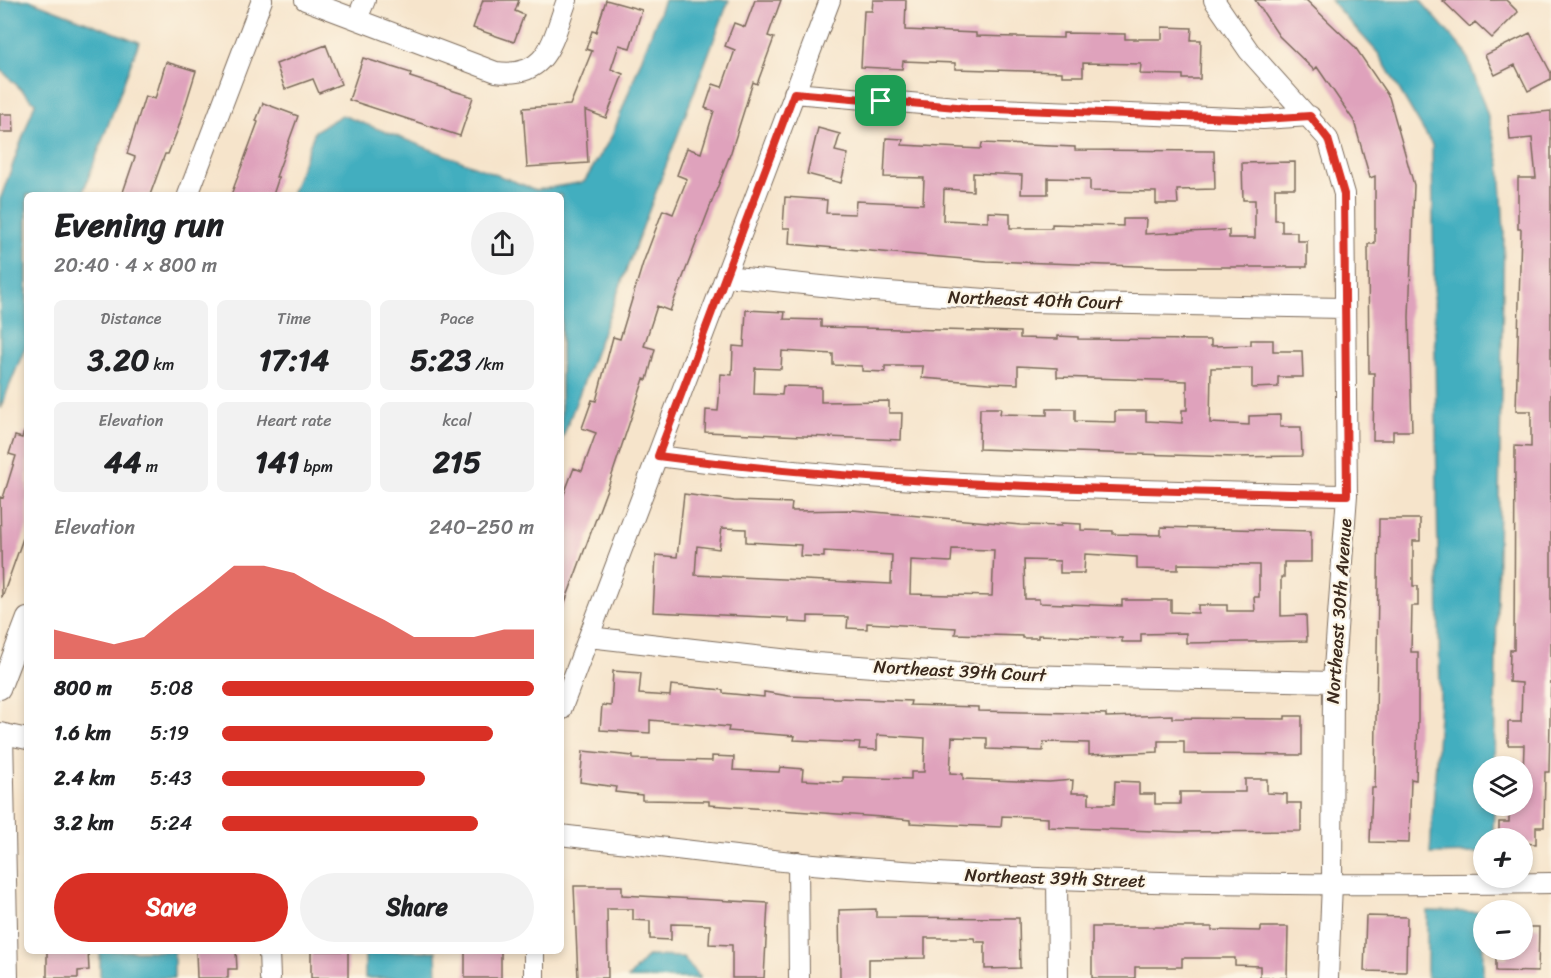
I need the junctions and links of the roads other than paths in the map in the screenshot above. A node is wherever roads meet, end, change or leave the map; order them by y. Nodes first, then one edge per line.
1 (262, 0) edge
2 (305, 0) edge
3 (364, 0) edge
4 (567, 0) edge
5 (830, 0) edge
6 (1214, 0) edge
7 (357, 20) junction
8 (794, 93) junction
9 (1310, 116) junction
10 (189, 192) edge
11 (726, 276) junction
12 (1344, 308) junction
13 (658, 456) junction
14 (1347, 495) junction
15 (24, 626) edge
16 (589, 637) junction
17 (1333, 682) junction
18 (0, 689) edge
19 (564, 702) edge
20 (2, 734) edge
21 (24, 738) edge
22 (564, 835) edge
23 (798, 862) junction
24 (1056, 879) junction
25 (1551, 883) edge
26 (1332, 884) junction
27 (269, 954) edge
28 (534, 954) edge
29 (8, 978) edge
30 (270, 978) edge
31 (534, 978) edge
32 (799, 978) edge
33 (1058, 978) edge
34 (1328, 978) edge

1 - 10 street
2 - 7 street
3 - 7 street
4 - 7 street
5 - 8 street
6 - 9 street, Northeast 30th Avenue
8 - 9 street
8 - 11 street
9 - 12 street, Northeast 30th Avenue
11 - 12 street, Northeast 40th Court
11 - 13 street
12 - 14 street, Northeast 30th Avenue
13 - 14 street
13 - 16 street
14 - 17 street, Northeast 30th Avenue
15 - 18 street
16 - 17 street, Northeast 39th Court
16 - 19 street
17 - 26 street, Northeast 30th Avenue
20 - 21 street
20 - 29 street
22 - 23 street, Northeast 39th Street
23 - 24 street, Northeast 39th Street
23 - 32 street
24 - 26 street, Northeast 39th Street
24 - 33 street
25 - 26 street, Northeast 39th Street
26 - 34 street, Northeast 30th Avenue
27 - 30 street
28 - 31 street

